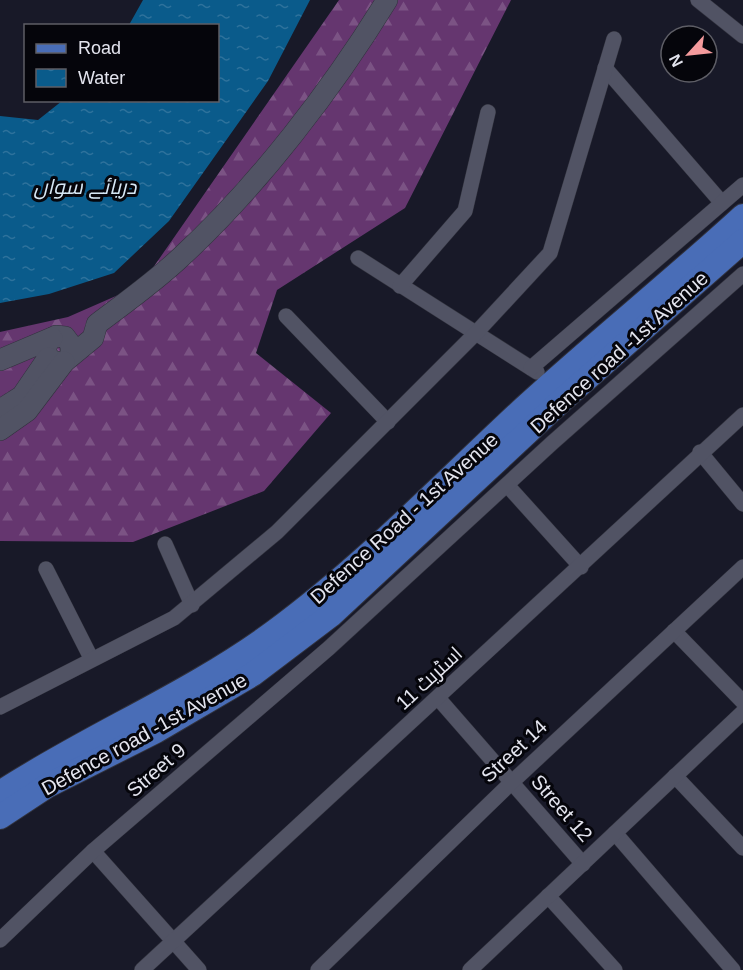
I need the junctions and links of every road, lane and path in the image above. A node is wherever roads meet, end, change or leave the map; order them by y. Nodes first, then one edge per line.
1 (387, 0) edge
2 (698, 0) edge
3 (743, 36) edge
4 (614, 39) dead end
5 (605, 68) junction
6 (488, 112) dead end
7 (743, 185) edge
8 (722, 203) junction
9 (743, 216) edge
10 (743, 241) edge
11 (358, 258) dead end
12 (743, 274) edge
13 (400, 286) junction
14 (286, 316) dead end
15 (475, 334) junction
16 (57, 350) junction
17 (0, 360) edge
18 (531, 368) junction
19 (0, 372) edge
20 (552, 382) junction
21 (0, 410) edge
22 (743, 415) edge
23 (388, 422) junction
24 (0, 430) edge
25 (504, 441) junction
26 (700, 452) junction
27 (507, 485) junction
28 (743, 504) edge
29 (165, 544) dead end
30 (580, 567) junction
31 (743, 567) edge
32 (46, 569) dead end
33 (192, 605) junction
34 (674, 631) junction
35 (91, 658) junction
36 (438, 698) junction
37 (743, 702) edge
38 (0, 707) edge
39 (743, 712) edge
40 (675, 776) junction
41 (512, 782) junction
42 (0, 793) edge
43 (0, 817) edge
44 (615, 833) junction
45 (743, 848) edge
46 (93, 851) junction
47 (583, 864) junction
48 (548, 896) junction
49 (0, 940) edge
50 (174, 941) junction
51 (743, 964) edge
52 (474, 969) edge
53 (142, 970) edge
54 (199, 970) edge
55 (318, 970) edge
56 (615, 970) edge
57 (733, 970) edge
58 (740, 970) edge

1 - 16 main road
2 - 3 street
4 - 5 street
5 - 8 street
5 - 15 street
6 - 13 street
7 - 8 street
8 - 18 street
9 - 20 main road, Defence Road - 1st Avenue
10 - 25 main road, Defence road -1st Avenue
11 - 13 street
12 - 27 street, Street 9
13 - 15 street
14 - 23 street
15 - 18 street
15 - 23 street
16 - 17 main road
16 - 19 main road
16 - 21 main road
16 - 24 main road
18 - 20 street
20 - 25 main road, Defence Road - 1st Avenue
22 - 26 street, اسٹریٹ 11
23 - 33 street
25 - 42 main road, Defence Road - 1st Avenue
25 - 43 main road, Defence road -1st Avenue
26 - 28 street
26 - 30 street, اسٹریٹ 11
27 - 30 street
27 - 46 street, Street 9
29 - 33 street
30 - 36 street, اسٹریٹ 11
31 - 34 street, Street 14
32 - 35 street
33 - 35 street
34 - 37 street
34 - 41 street, Street 14
35 - 38 street
36 - 41 street, Street 12
36 - 50 street, اسٹریٹ 11
39 - 40 street
40 - 44 street
40 - 45 street
41 - 47 street, Street 12
41 - 55 street, Street 14
44 - 47 street
44 - 57 street
46 - 49 street, Street 9
46 - 50 street
47 - 48 street
48 - 52 street
48 - 56 street
50 - 53 street, اسٹریٹ 11
50 - 54 street
51 - 58 street

